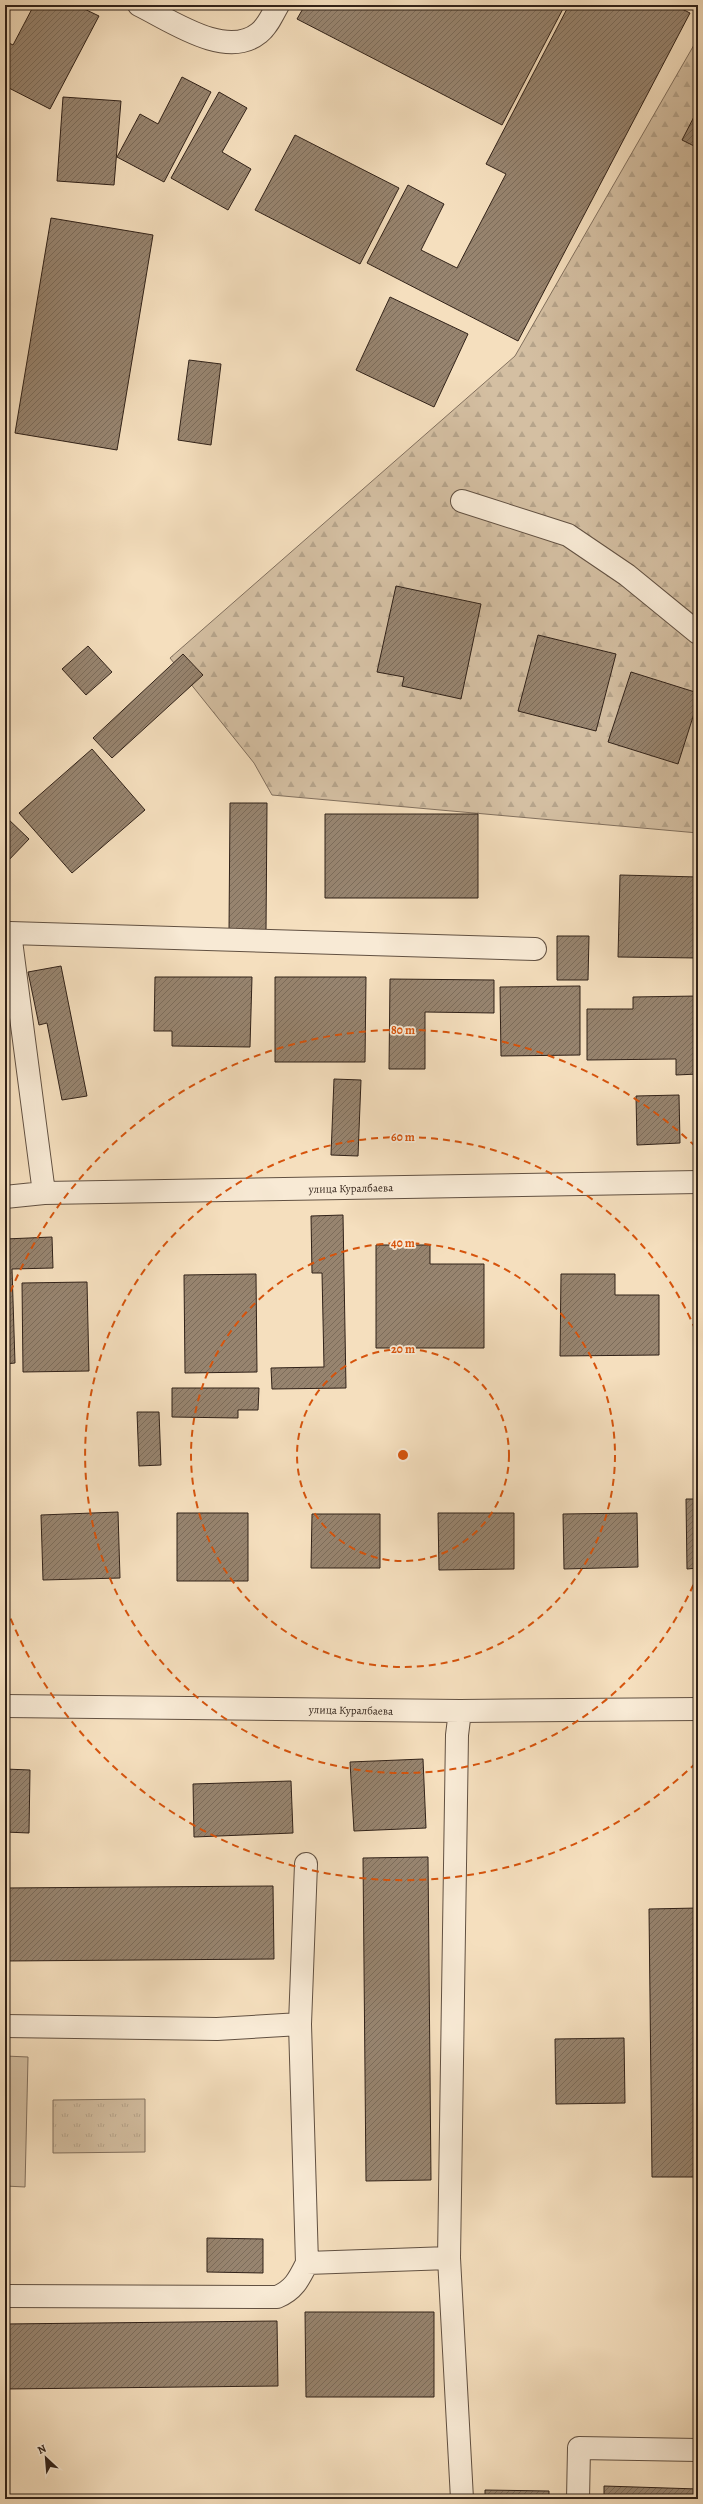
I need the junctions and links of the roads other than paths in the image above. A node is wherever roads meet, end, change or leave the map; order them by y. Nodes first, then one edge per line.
1 (139, 5) edge
2 (278, 5) edge
3 (462, 501) dead end
4 (698, 633) edge
5 (535, 949) dead end
6 (698, 1182) edge
7 (44, 1193) junction
8 (5, 1196) edge
9 (5, 1706) edge
10 (698, 1709) edge
11 (460, 1711) junction
12 (306, 1864) dead end
13 (300, 2024) junction
14 (5, 2026) edge
15 (448, 2258) junction
16 (307, 2263) junction
17 (5, 2296) edge
18 (698, 2450) edge
19 (462, 2499) edge
20 (578, 2499) edge

1 - 2 street
3 - 4 street
5 - 7 street
6 - 7 street, улица Куралбаева
7 - 8 street, улица Куралбаева
9 - 11 street, улица Куралбаева
10 - 11 street, улица Куралбаева
11 - 15 street
12 - 13 street
13 - 14 street
13 - 16 street
15 - 16 street
15 - 19 street
16 - 17 street
18 - 20 street

